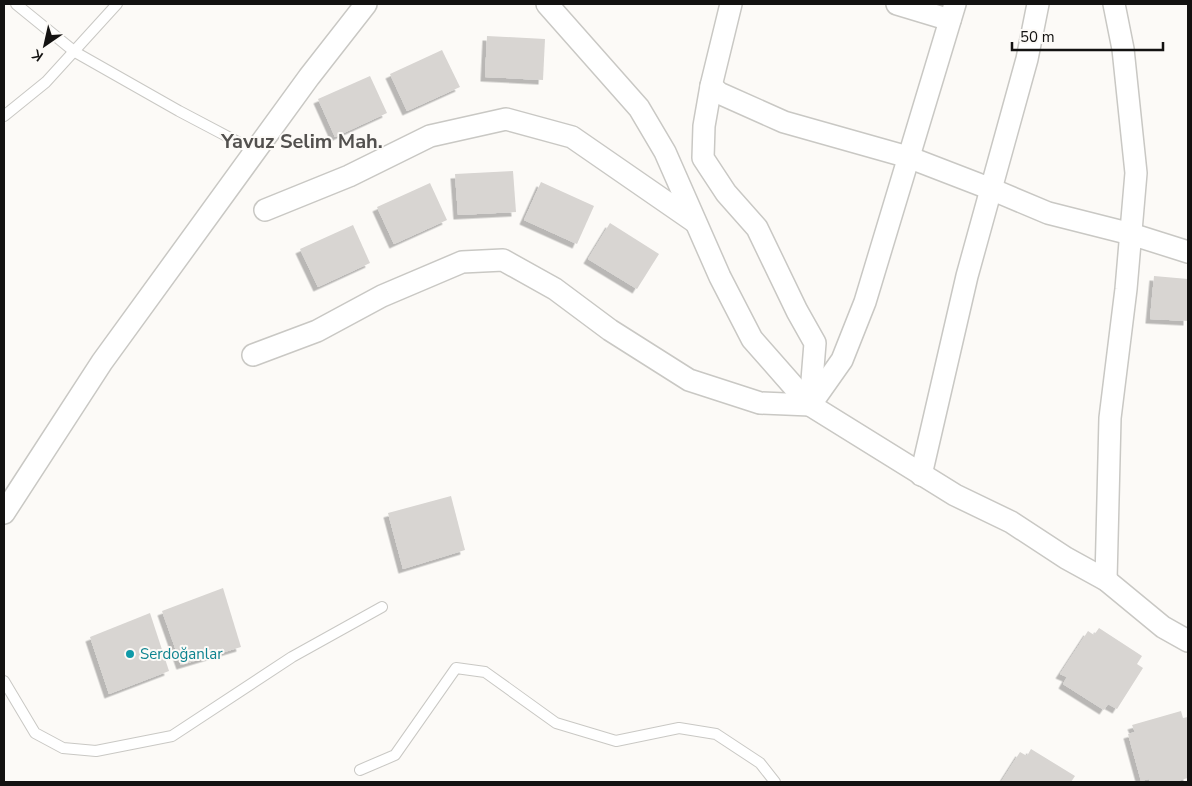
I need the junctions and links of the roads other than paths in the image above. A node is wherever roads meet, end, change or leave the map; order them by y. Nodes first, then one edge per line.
1 (16, 4) edge
2 (117, 4) edge
3 (366, 4) edge
4 (547, 4) edge
5 (731, 4) edge
6 (897, 4) edge
7 (1038, 4) edge
8 (1114, 4) edge
9 (953, 12) edge
10 (75, 52) junction
11 (712, 86) junction
12 (4, 116) edge
13 (255, 151) junction
14 (908, 158) junction
15 (991, 189) junction
16 (265, 210) dead end
17 (696, 223) junction
18 (1131, 234) junction
19 (1188, 252) edge
20 (252, 355) dead end
21 (810, 405) junction
22 (921, 475) junction
23 (4, 513) edge
24 (1106, 580) junction
25 (382, 607) dead end
26 (1188, 642) edge
27 (4, 682) edge
28 (360, 770) dead end
29 (775, 782) edge

1 - 10 lane
2 - 10 lane
3 - 13 street
4 - 17 street
5 - 11 street
6 - 9 street
7 - 15 street
8 - 18 street
9 - 14 street
10 - 12 lane
10 - 13 lane
11 - 14 street
11 - 21 street
13 - 23 street
14 - 15 street
14 - 21 street
15 - 18 street
15 - 22 street
16 - 17 street
17 - 21 street
18 - 19 street
18 - 24 street
20 - 21 street
21 - 22 street
22 - 24 street
24 - 26 street
25 - 27 lane
28 - 29 lane

